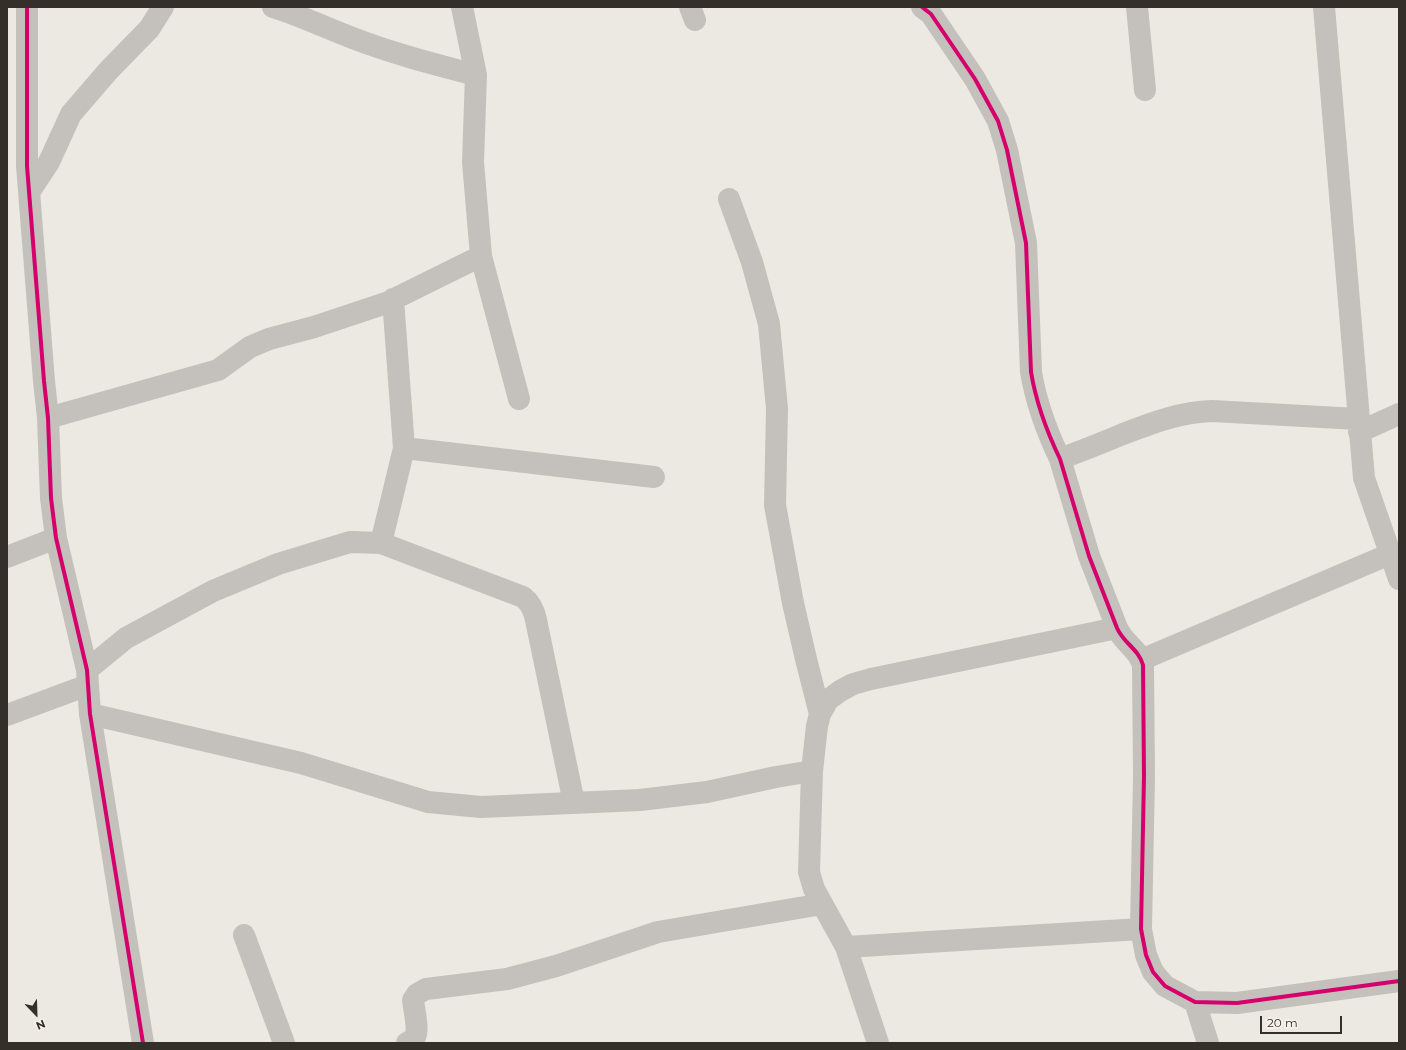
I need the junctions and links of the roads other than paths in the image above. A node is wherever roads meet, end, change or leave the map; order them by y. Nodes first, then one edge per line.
1 (27, 7) edge
2 (163, 7) edge
3 (273, 7) edge
4 (462, 7) edge
5 (1137, 7) edge
6 (1324, 7) edge
7 (932, 10) edge
8 (476, 76) junction
9 (1145, 90) dead end
10 (30, 191) junction
11 (729, 199) dead end
12 (481, 256) junction
13 (393, 299) junction
14 (519, 399) dead end
15 (1399, 414) edge
16 (48, 418) junction
17 (1359, 426) junction
18 (404, 448) junction
19 (1060, 459) junction
20 (654, 477) dead end
21 (56, 538) junction
22 (381, 543) junction
23 (1390, 554) junction
24 (7, 557) edge
25 (1399, 579) edge
26 (1117, 628) junction
27 (1141, 660) junction
28 (87, 678) junction
29 (90, 714) junction
30 (820, 714) junction
31 (7, 715) edge
32 (812, 771) junction
33 (574, 803) junction
34 (822, 904) junction
35 (1141, 929) junction
36 (244, 935) dead end
37 (846, 947) junction
38 (1399, 981) edge
39 (1195, 1002) junction
40 (143, 1043) edge
41 (284, 1043) edge
42 (407, 1043) edge
43 (878, 1043) edge
44 (1208, 1043) edge

1 - 10 street
2 - 10 street
3 - 8 street
4 - 8 street
5 - 9 street
6 - 17 street
7 - 19 street
8 - 12 street
10 - 16 street
11 - 30 street
12 - 13 street
12 - 14 street
13 - 16 street
13 - 18 street
15 - 17 street
16 - 21 street
17 - 19 street
17 - 23 street
18 - 20 street
18 - 22 street
19 - 26 street
21 - 24 street
21 - 28 street
22 - 28 street
22 - 33 street
23 - 25 street
23 - 27 street
26 - 27 street
26 - 30 street
27 - 35 street
28 - 29 street
28 - 31 street
29 - 33 street
29 - 40 street
30 - 32 street
32 - 33 street
32 - 34 street
34 - 37 street
34 - 42 street
35 - 37 street
35 - 39 street
36 - 41 street
37 - 43 street
38 - 39 street
39 - 44 street

